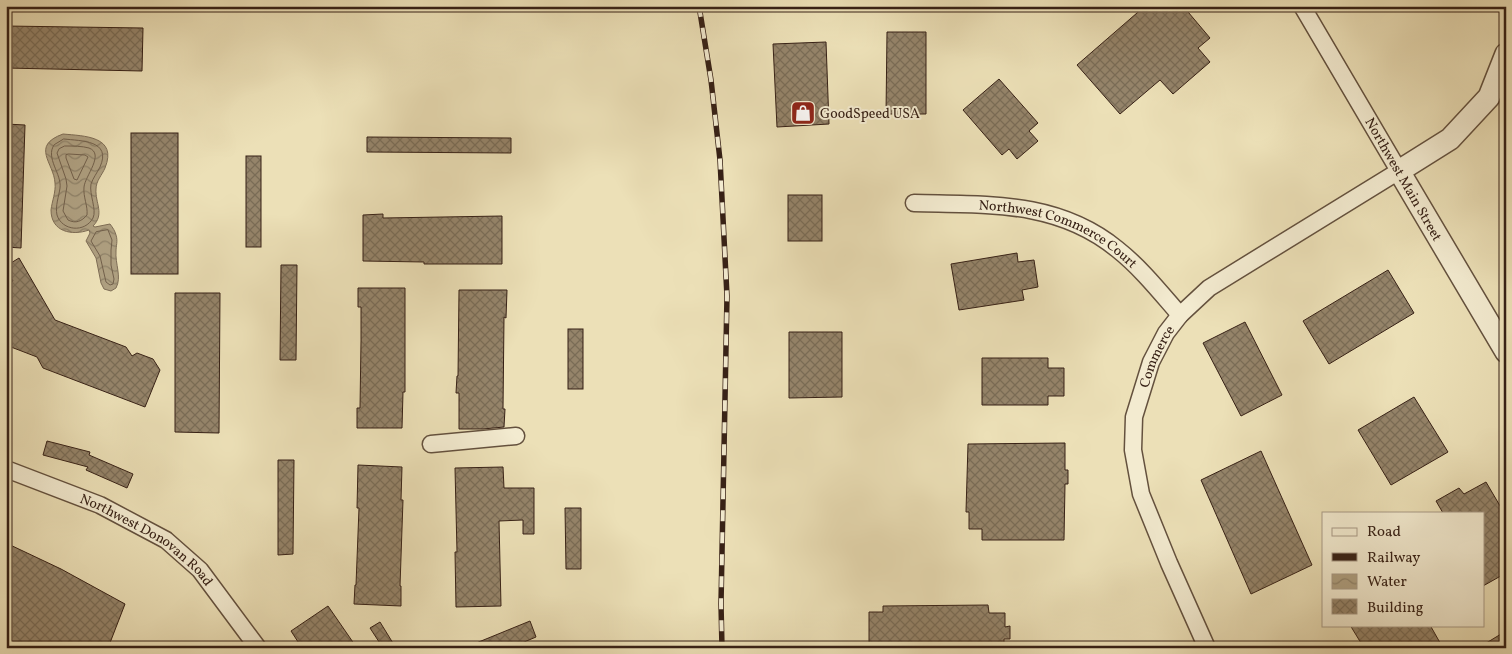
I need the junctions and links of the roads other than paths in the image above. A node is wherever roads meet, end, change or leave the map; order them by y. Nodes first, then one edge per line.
1 (1302, 6) edge
2 (1506, 54) edge
3 (1399, 171) junction
4 (914, 203) dead end
5 (1180, 315) junction
6 (1506, 352) edge
7 (516, 436) dead end
8 (431, 444) dead end
9 (6, 469) edge
10 (258, 648) edge
11 (1207, 648) edge

1 - 3 street, Northwest Main Street
2 - 3 street
3 - 5 street, Commerce
3 - 6 street, Northwest Main Street
4 - 5 street, Northwest Commerce Court
5 - 11 street, Commerce
7 - 8 street
9 - 10 street, Northwest Donovan Road

